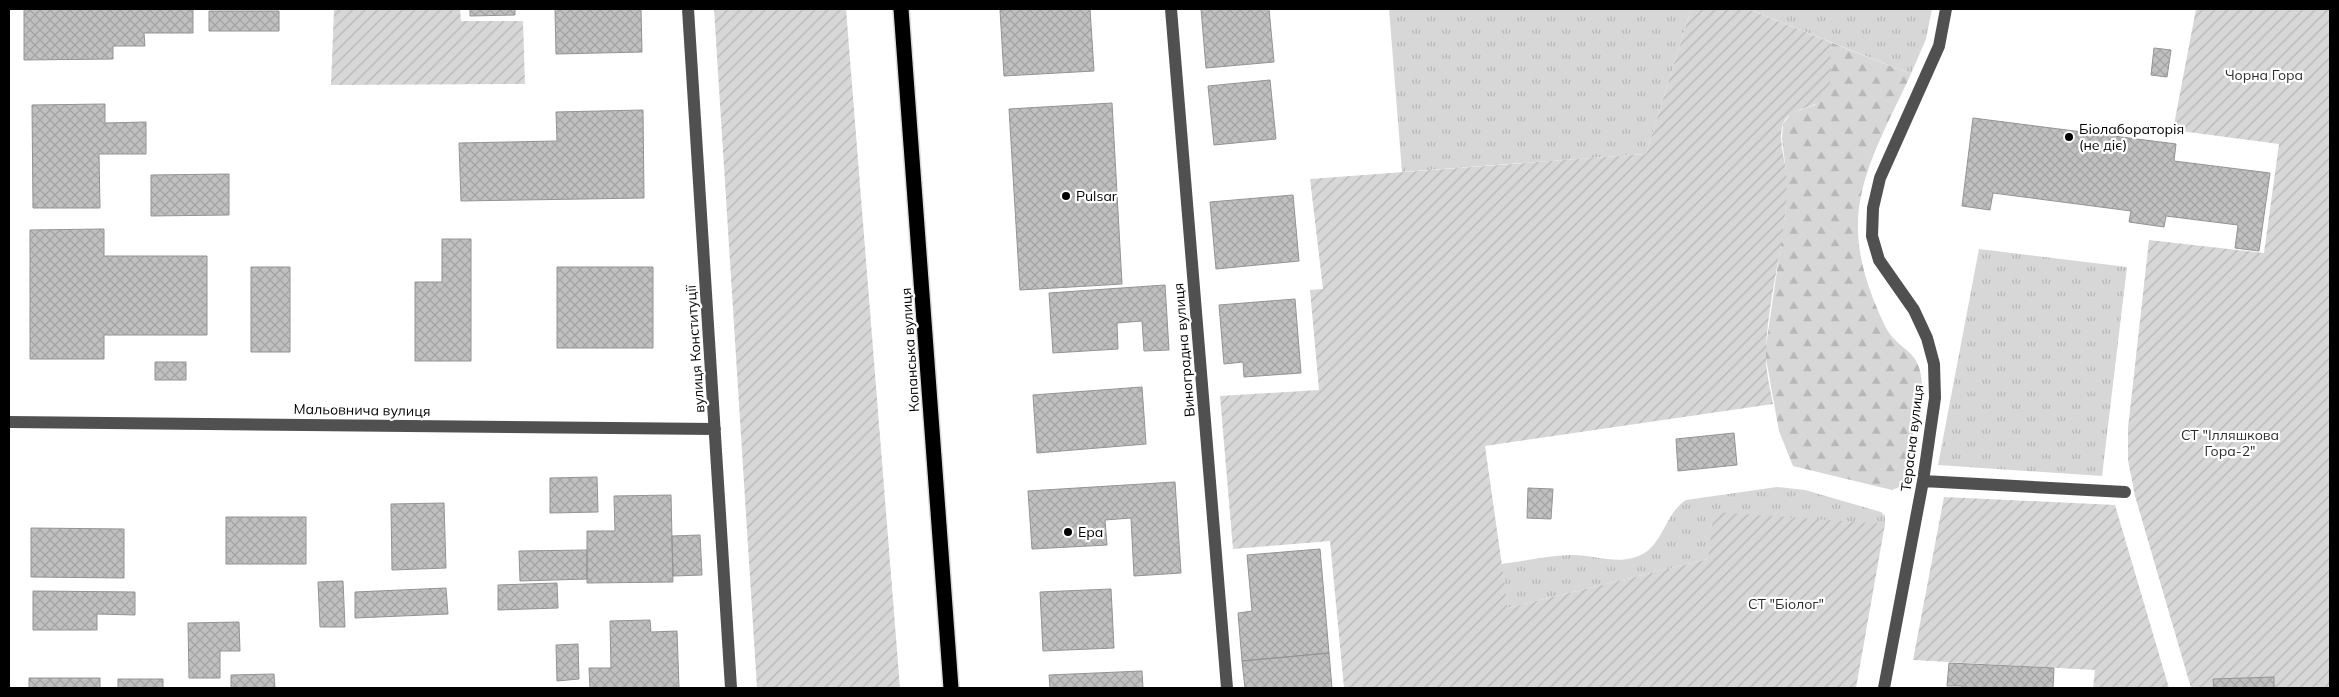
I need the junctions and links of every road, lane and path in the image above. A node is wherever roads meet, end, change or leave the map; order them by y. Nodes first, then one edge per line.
1 (688, 9) edge
2 (901, 9) edge
3 (1171, 9) edge
4 (1946, 9) edge
5 (9, 422) edge
6 (715, 429) junction
7 (1923, 481) junction
8 (2125, 492) dead end
9 (731, 688) edge
10 (951, 688) edge
11 (1227, 688) edge
12 (1884, 688) edge

1 - 6 street, вулиця Конституції
2 - 10 highway, Копанська вулиця
3 - 11 street, Виноградна вулиця
4 - 7 street, Терасна вулиця
5 - 6 street, Мальовнича вулиця
6 - 9 street, вулиця Конституції
7 - 8 street
7 - 12 street, Терасна вулиця

